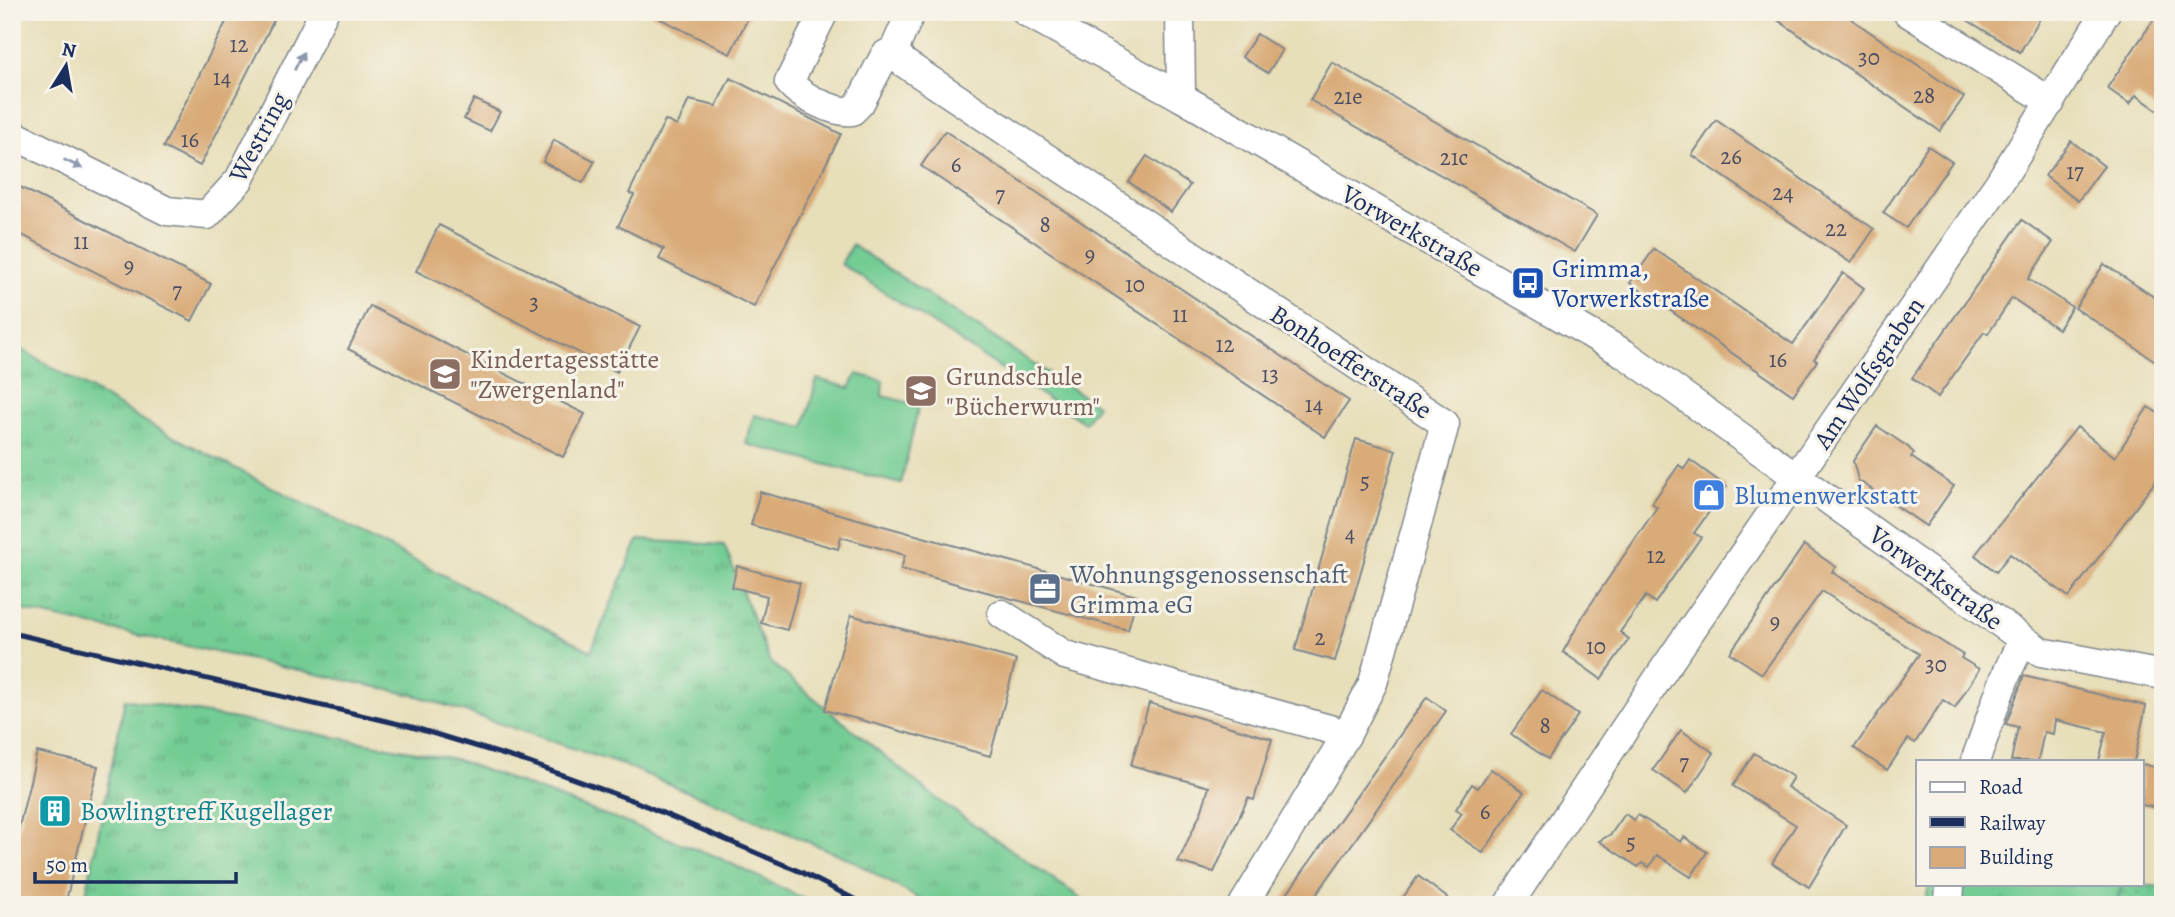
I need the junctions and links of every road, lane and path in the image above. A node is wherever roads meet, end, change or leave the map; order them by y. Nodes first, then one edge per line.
1 (324, 12) edge
2 (824, 12) edge
3 (911, 12) edge
4 (1026, 12) edge
5 (1180, 12) edge
6 (1907, 12) edge
7 (2106, 12) edge
8 (894, 50) junction
9 (1181, 97) junction
10 (2051, 102) junction
11 (12, 134) edge
12 (1798, 477) junction
13 (1002, 614) dead end
14 (2023, 641) junction
15 (2163, 676) edge
16 (1347, 734) junction
17 (1975, 760) edge
18 (1950, 886) edge
19 (1243, 905) edge
20 (1508, 905) edge
21 (1949, 905) edge

11 -> 1 street, Westring
2 - 8 street
3 - 8 street
4 - 9 street, Vorwerkstraße
5 - 9 street
6 - 10 street
7 - 10 street, Am Wolfsgraben
8 - 16 street, Bonhoefferstraße
9 - 12 street, Vorwerkstraße
10 - 12 street, Am Wolfsgraben
12 - 14 street, Vorwerkstraße
12 - 20 street, Am Wolfsgraben
13 - 16 street
14 - 15 street, Vorwerkstraße
14 - 17 street, Vorwerkstraße
16 - 19 street, Bonhoefferstraße
18 - 21 street

